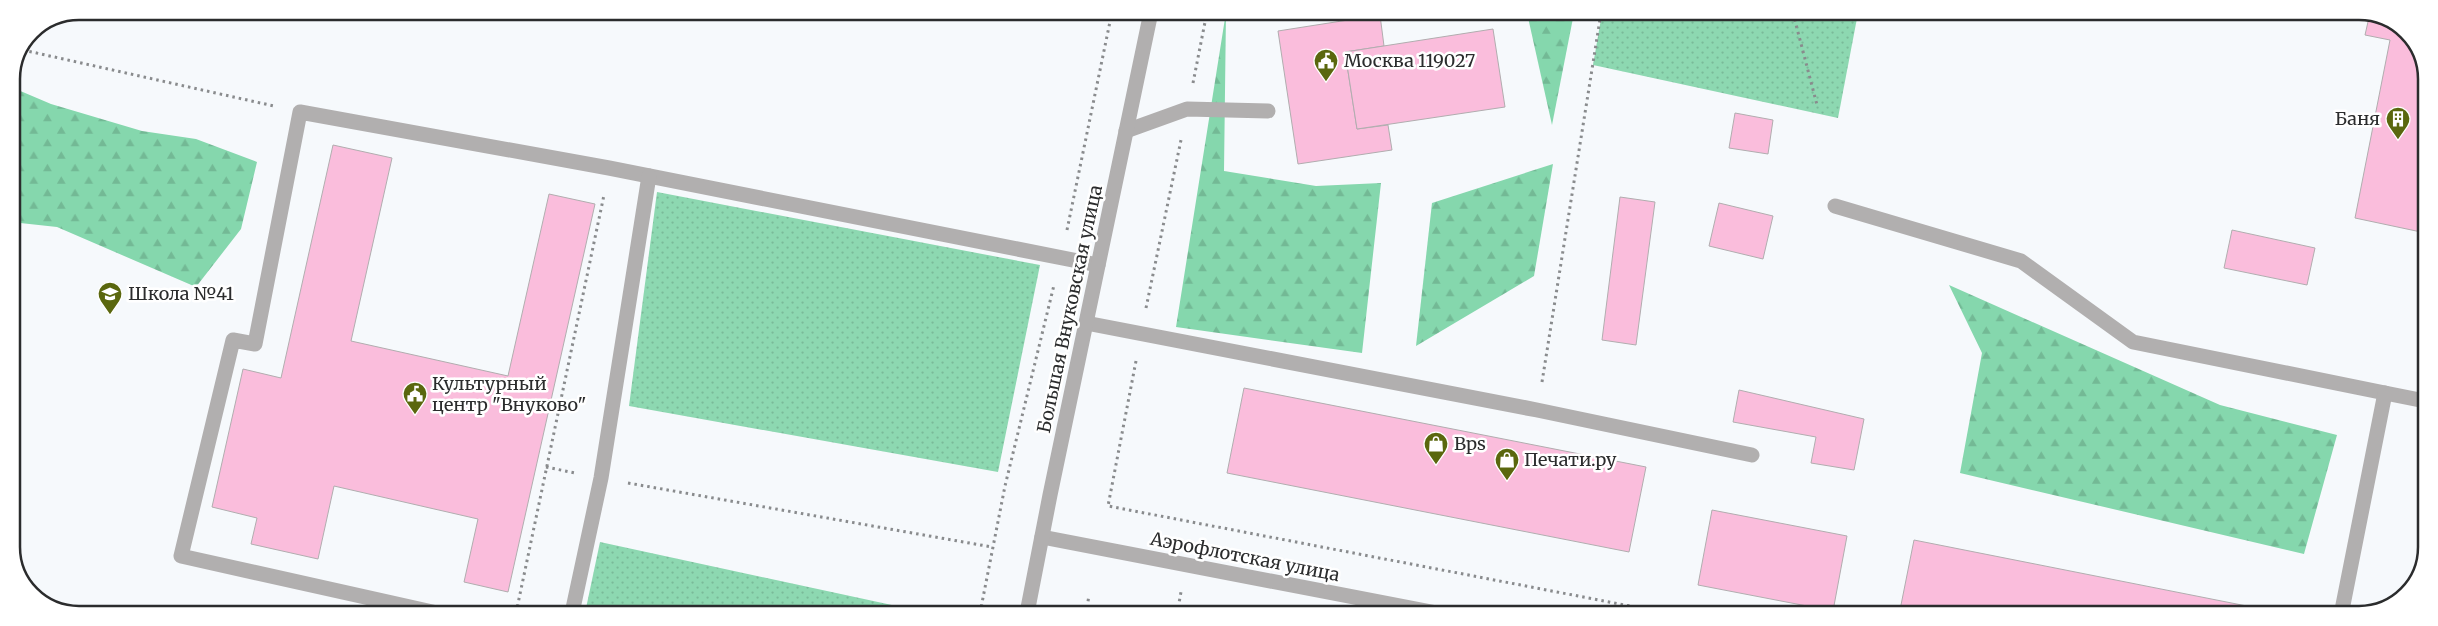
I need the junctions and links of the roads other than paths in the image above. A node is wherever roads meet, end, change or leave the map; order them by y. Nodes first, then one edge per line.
1 (1149, 20) edge
2 (1268, 111) dead end
3 (1126, 131) junction
4 (649, 176) junction
5 (1835, 206) dead end
6 (1098, 265) junction
7 (1086, 323) junction
8 (2385, 393) junction
9 (2418, 400) edge
10 (1752, 455) dead end
11 (1042, 537) junction
12 (406, 606) edge
13 (574, 606) edge
14 (1029, 606) edge
15 (1400, 606) edge
16 (2343, 606) edge

1 - 3 street, Большая Внуковская улица
2 - 3 street
3 - 6 street, Большая Внуковская улица
4 - 6 street
4 - 12 street
4 - 13 street
5 - 8 street
6 - 7 street, Большая Внуковская улица
7 - 10 street
7 - 11 street, Большая Внуковская улица
8 - 9 street
8 - 16 street
11 - 14 street, Большая Внуковская улица
11 - 15 street, Аэрофлотская улица

